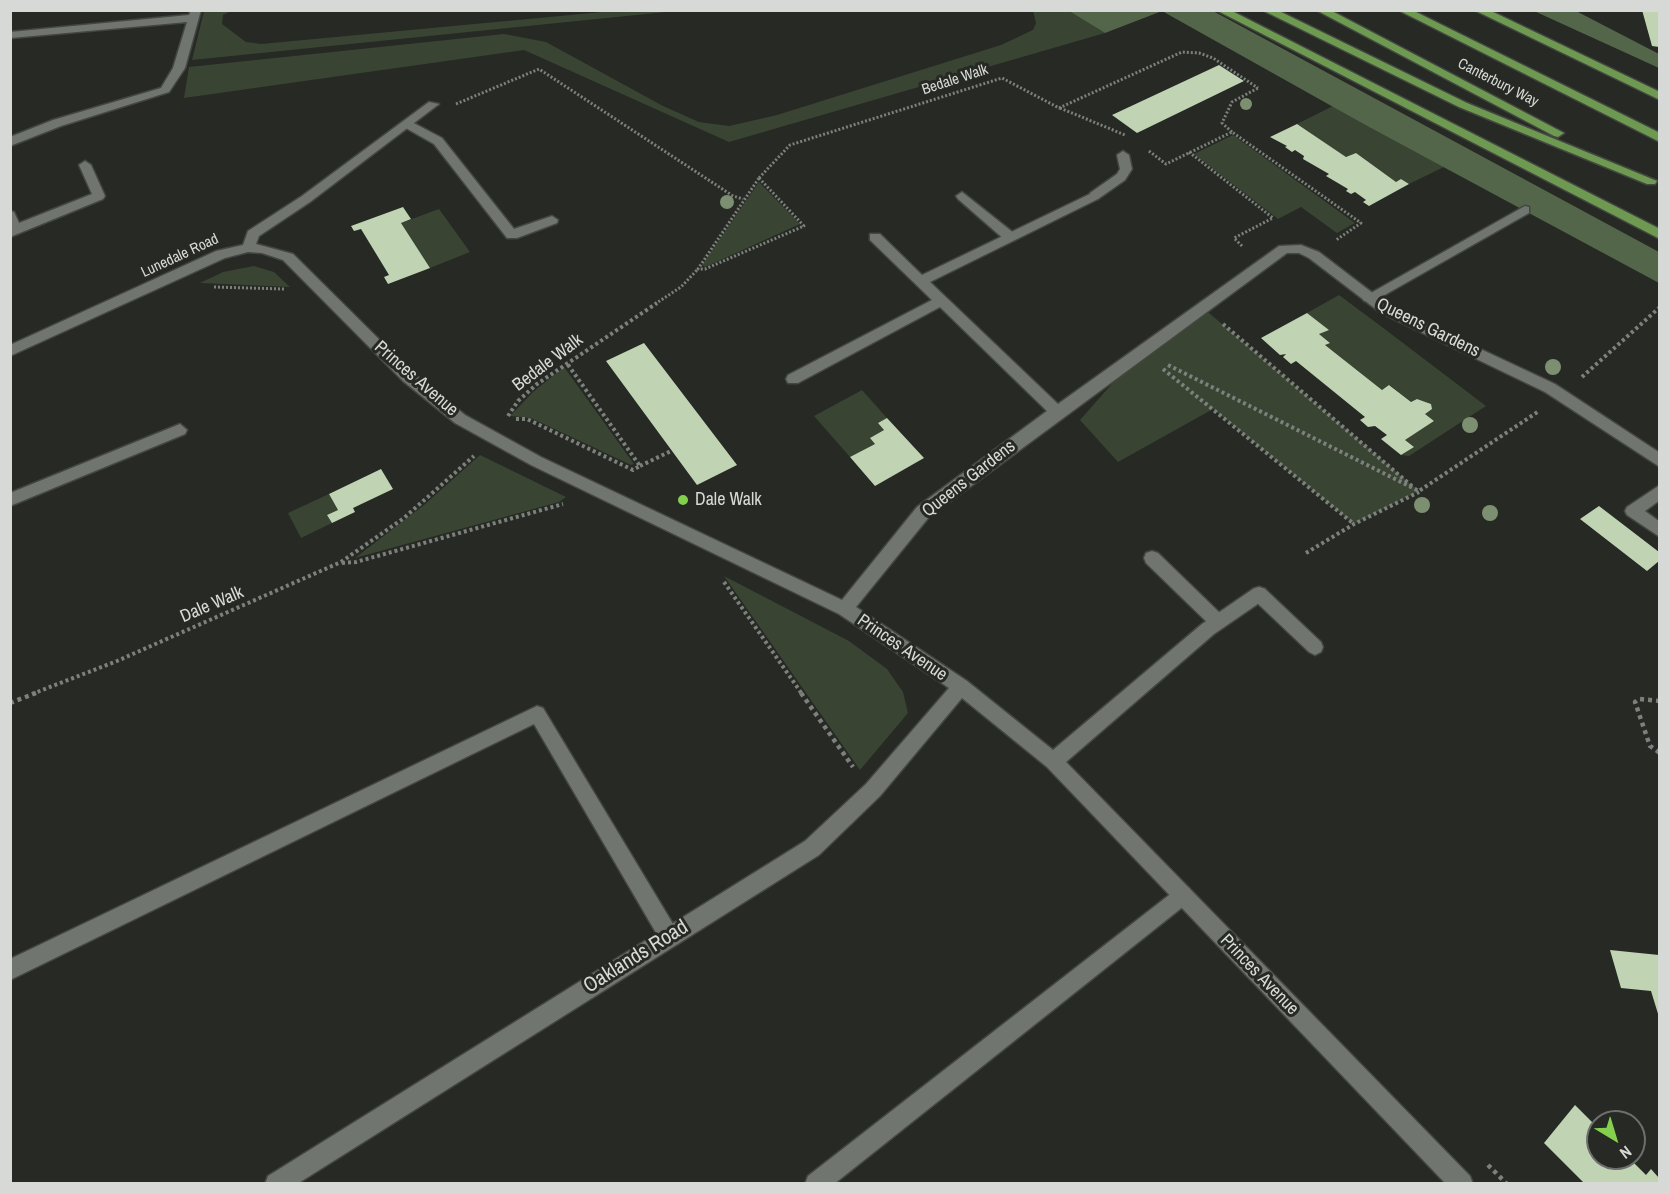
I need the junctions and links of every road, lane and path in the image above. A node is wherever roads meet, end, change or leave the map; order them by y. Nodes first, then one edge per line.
1 (1221, 10) edge
2 (1267, 10) edge
3 (1321, 10) edge
4 (1403, 10) edge
5 (1479, 10) edge
6 (195, 14) edge
7 (12, 34) edge
8 (1659, 97) edge
9 (433, 104) dead end
10 (453, 106) dead end
11 (408, 124) junction
12 (1232, 132) dead end
13 (1659, 138) edge
14 (10, 142) edge
15 (1189, 152) dead end
16 (1123, 155) dead end
17 (85, 165) dead end
18 (759, 178) junction
19 (1655, 183) edge
20 (962, 196) dead end
21 (743, 199) junction
22 (1525, 210) dead end
23 (10, 215) edge
24 (552, 220) dead end
25 (13, 232) edge
26 (1659, 236) edge
27 (875, 237) dead end
28 (1010, 237) junction
29 (248, 248) junction
30 (1246, 256) dead end
31 (698, 269) junction
32 (921, 281) junction
33 (203, 286) dead end
34 (290, 289) dead end
35 (1368, 298) junction
36 (941, 301) junction
37 (1202, 307) junction
38 (1659, 307) edge
39 (10, 351) edge
40 (1141, 351) junction
41 (566, 362) junction
42 (793, 379) dead end
43 (1562, 395) junction
44 (1057, 412) junction
45 (180, 430) dead end
46 (492, 438) junction
47 (670, 451) dead end
48 (1659, 461) edge
49 (640, 466) junction
50 (586, 485) junction
51 (1419, 491) junction
52 (1659, 491) edge
53 (10, 500) edge
54 (1354, 524) junction
55 (1659, 531) edge
56 (1306, 553) dead end
57 (1152, 558) dead end
58 (341, 562) junction
59 (719, 574) dead end
60 (845, 609) junction
61 (1218, 622) junction
62 (1315, 647) dead end
63 (960, 687) junction
64 (1659, 701) edge
65 (10, 703) edge
66 (1659, 753) edge
67 (1053, 761) junction
68 (859, 775) dead end
69 (1182, 895) junction
70 (669, 936) junction
71 (10, 970) edge
72 (1482, 1158) dead end
73 (276, 1184) edge
74 (816, 1184) edge
75 (1462, 1184) edge
76 (1507, 1184) edge

1 - 26 highway
2 - 19 highway
3 - 19 highway, Canterbury Way
4 - 13 highway, Canterbury Way
5 - 8 highway
6 - 7 street
6 - 14 street
9 - 11 street, Lunedale Road
10 - 21 path
11 - 24 street
11 - 29 street, Lunedale Road
12 - 18 path, Bedale Walk
15 - 30 path
16 - 28 street
17 - 25 street
18 - 21 path, Bedale Walk
18 - 31 path, Bedale Walk
20 - 28 street
21 - 31 path, Bedale Walk
22 - 35 street
23 - 25 street
27 - 32 street
28 - 32 street
29 - 39 street, Lunedale Road
29 - 46 street, Princes Avenue
31 - 41 path, Bedale Walk
32 - 36 street
33 - 34 path
35 - 37 street, Queens Gardens
35 - 43 street, Queens Gardens
36 - 42 street
36 - 44 street
37 - 40 street, Queens Gardens
37 - 51 path
38 - 43 path
40 - 44 street, Queens Gardens
40 - 51 path
40 - 54 path
41 - 49 path
41 - 49 path, Bedale Walk
43 - 48 street, Queens Gardens
43 - 51 path
44 - 60 street, Queens Gardens
45 - 53 street
46 - 50 street, Princes Avenue
46 - 58 path, Dale Walk
47 - 49 path
50 - 58 path
50 - 60 street, Princes Avenue
51 - 54 path
52 - 55 street
54 - 56 path
57 - 61 street
58 - 65 path, Dale Walk
59 - 68 path
60 - 63 street, Princes Avenue
61 - 62 street
61 - 67 street
63 - 67 street, Princes Avenue
63 - 70 street, Oaklands Road
64 - 66 path
67 - 69 street, Princes Avenue
69 - 74 street
69 - 75 street, Princes Avenue
70 - 71 street
70 - 73 street, Oaklands Road
72 - 76 path

